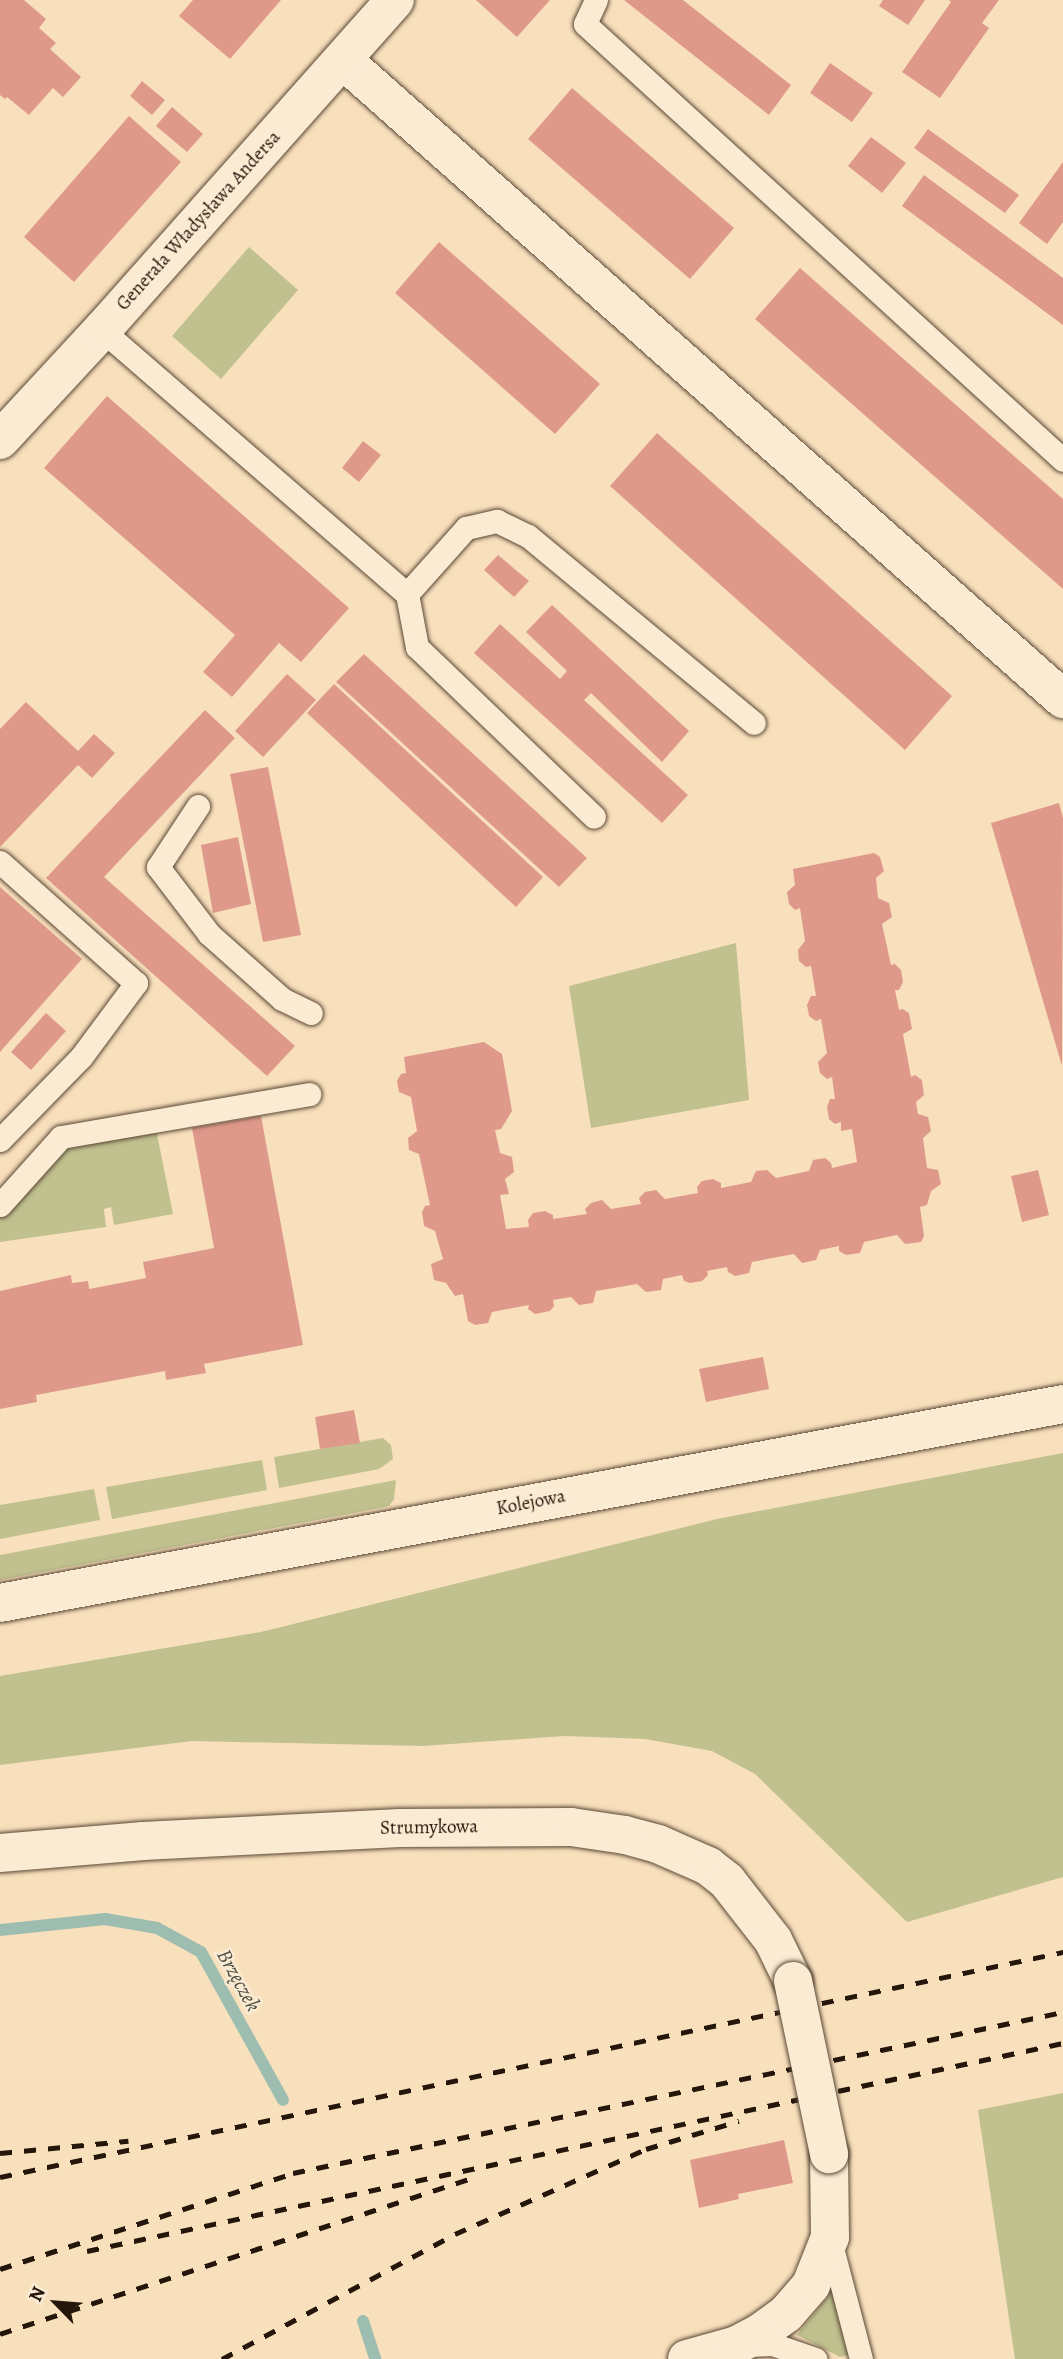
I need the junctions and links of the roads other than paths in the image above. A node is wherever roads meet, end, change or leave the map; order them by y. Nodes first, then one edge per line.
1 (395, 0) edge
2 (596, 0) edge
3 (343, 60) junction
4 (102, 330) junction
5 (0, 440) edge
6 (1063, 460) edge
7 (407, 594) junction
8 (1063, 699) edge
9 (754, 723) dead end
10 (198, 806) dead end
11 (594, 817) dead end
12 (0, 862) edge
13 (311, 1013) dead end
14 (309, 1094) dead end
15 (0, 1140) edge
16 (0, 1205) edge
17 (1063, 1404) edge
18 (0, 1603) edge
19 (0, 1853) edge
20 (830, 2237) junction
21 (737, 2345) junction
22 (687, 2359) edge
23 (815, 2359) edge
24 (860, 2359) edge

1 - 3 street, Generała Władysława Andersa
2 - 6 lane
3 - 4 street, Generała Władysława Andersa
3 - 8 street
4 - 5 street, Generała Władysława Andersa
4 - 7 lane
7 - 9 lane
7 - 11 lane
10 - 13 lane
12 - 15 lane
14 - 16 lane
17 - 18 street, Kolejowa
19 - 20 street, Strumykowa, bridge
20 - 21 street, Strumykowa
20 - 24 lane
21 - 22 street, Strumykowa
21 - 23 lane

